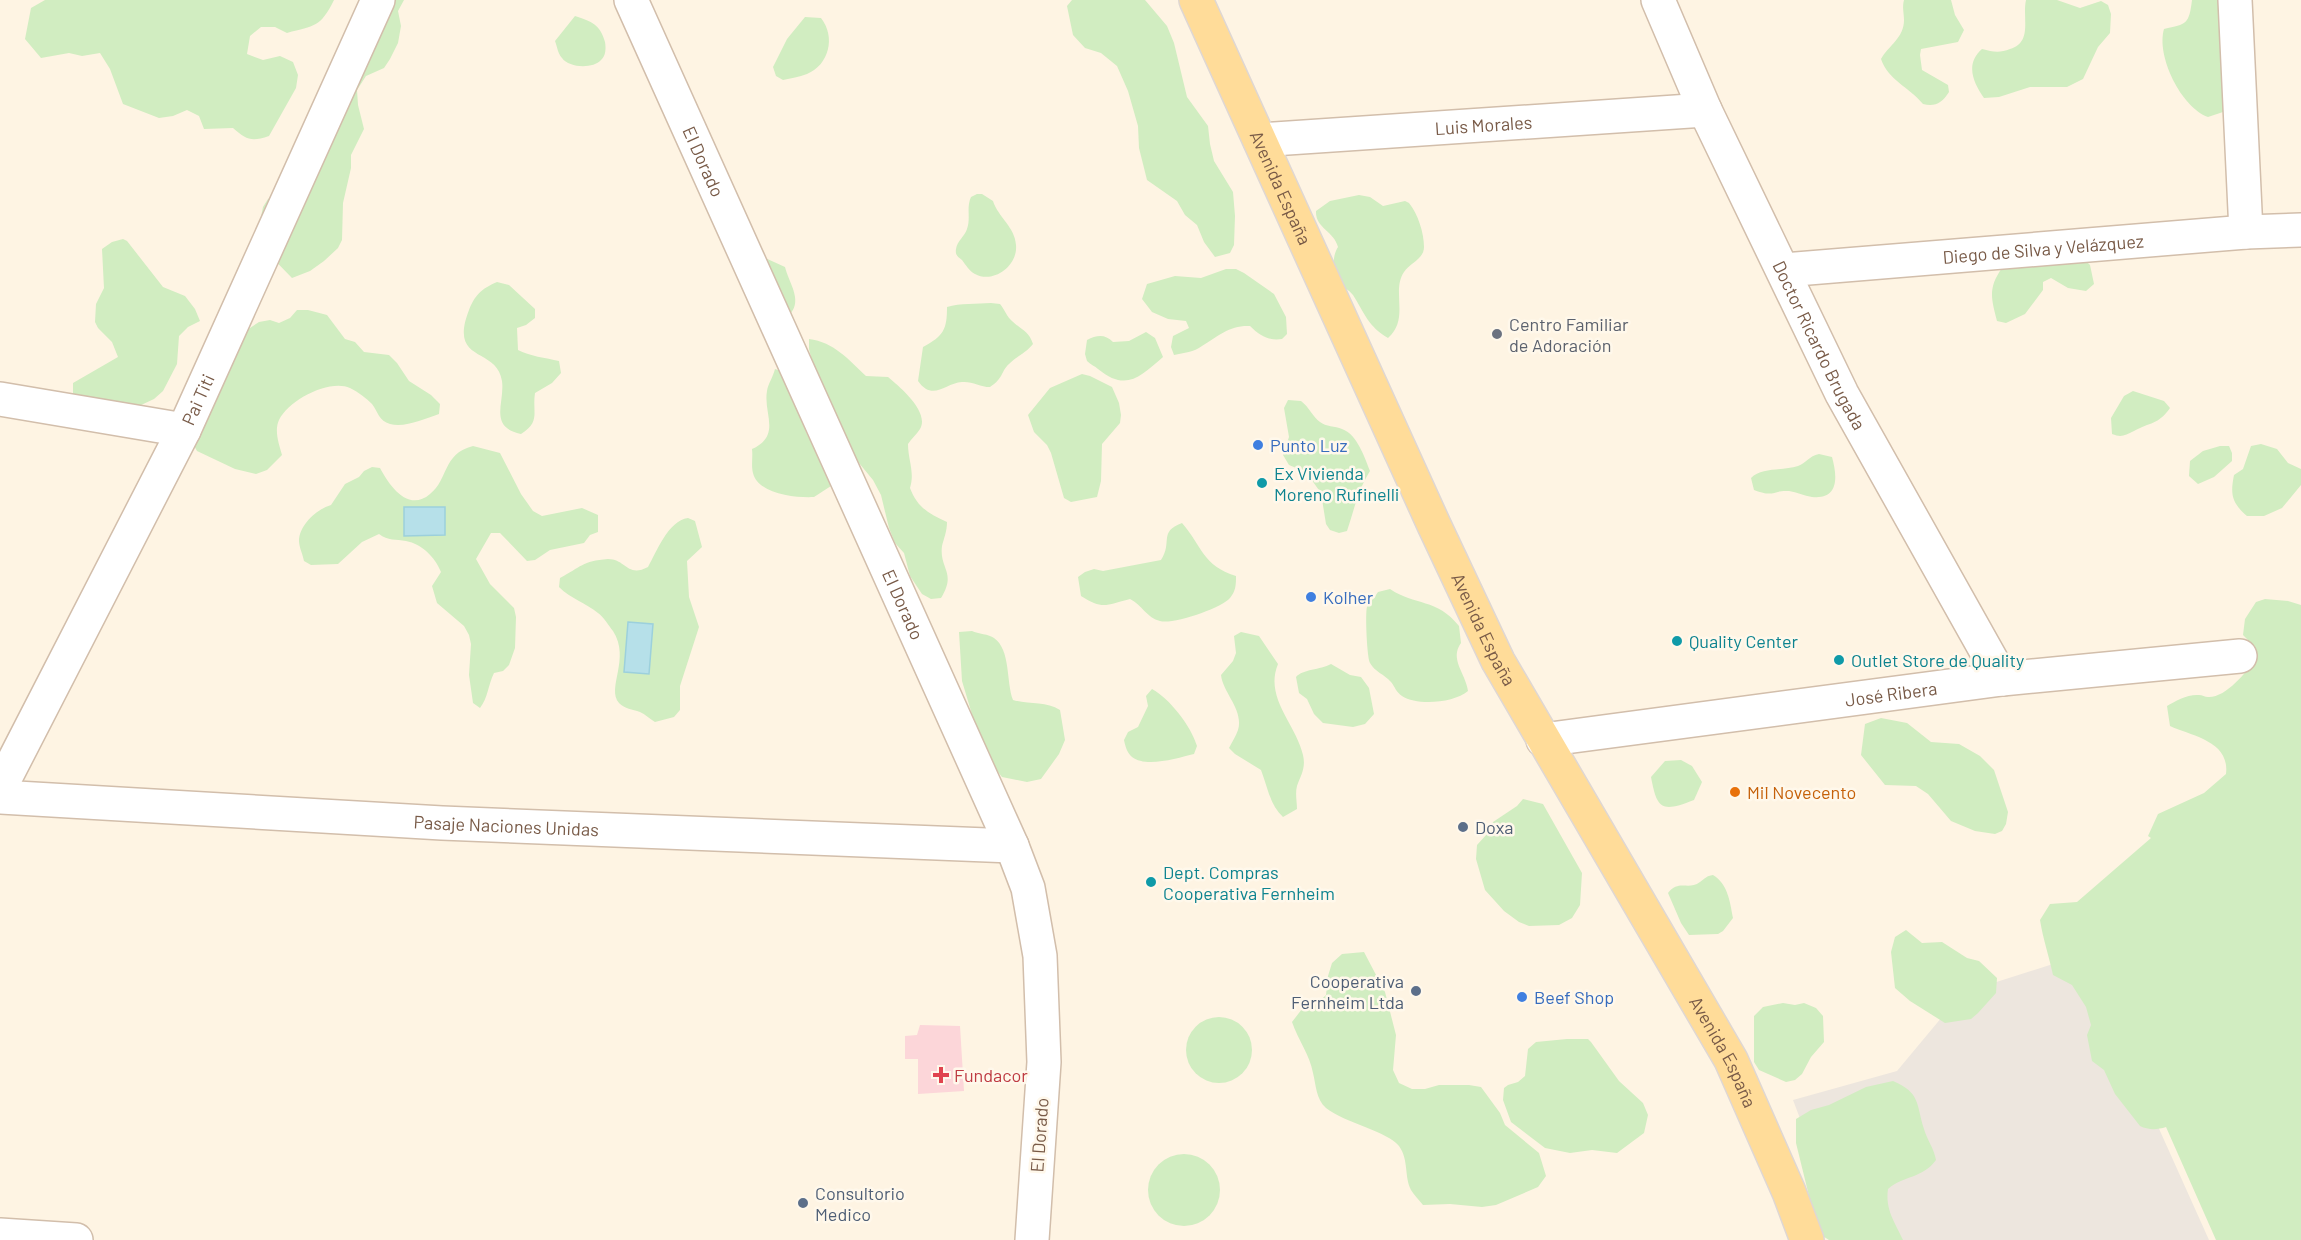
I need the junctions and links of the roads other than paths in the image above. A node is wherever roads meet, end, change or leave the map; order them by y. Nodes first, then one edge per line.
1 (378, 0) edge
2 (631, 0) edge
3 (1196, 0) edge
4 (1658, 0) edge
5 (2235, 0) edge
6 (1705, 110) junction
7 (1260, 140) junction
8 (2301, 230) edge
9 (2246, 232) junction
10 (1784, 270) junction
11 (0, 399) edge
12 (184, 430) junction
13 (2240, 656) dead end
14 (2002, 679) junction
15 (1543, 740) junction
16 (0, 788) edge
17 (0, 797) edge
18 (1012, 846) junction
19 (0, 1235) edge
20 (76, 1240) edge
21 (1032, 1240) edge
22 (1807, 1240) edge

1 - 12 street, Pai Titi
2 - 18 street, El Dorado
3 - 7 main road, Avenida España
4 - 6 street, Doctor Ricardo Brugada
5 - 9 street
6 - 7 street, Luis Morales
6 - 10 street, Doctor Ricardo Brugada
7 - 15 main road, Avenida España
8 - 9 street, Diego de Silva y Velázquez
9 - 10 street, Diego de Silva y Velázquez
10 - 14 street, Doctor Ricardo Brugada
11 - 12 street
12 - 16 street, Pai Titi
13 - 14 street, José Ribera
14 - 15 street, José Ribera
15 - 22 main road, Avenida España
17 - 18 street, Pasaje Naciones Unidas
18 - 21 street, El Dorado
19 - 20 street

